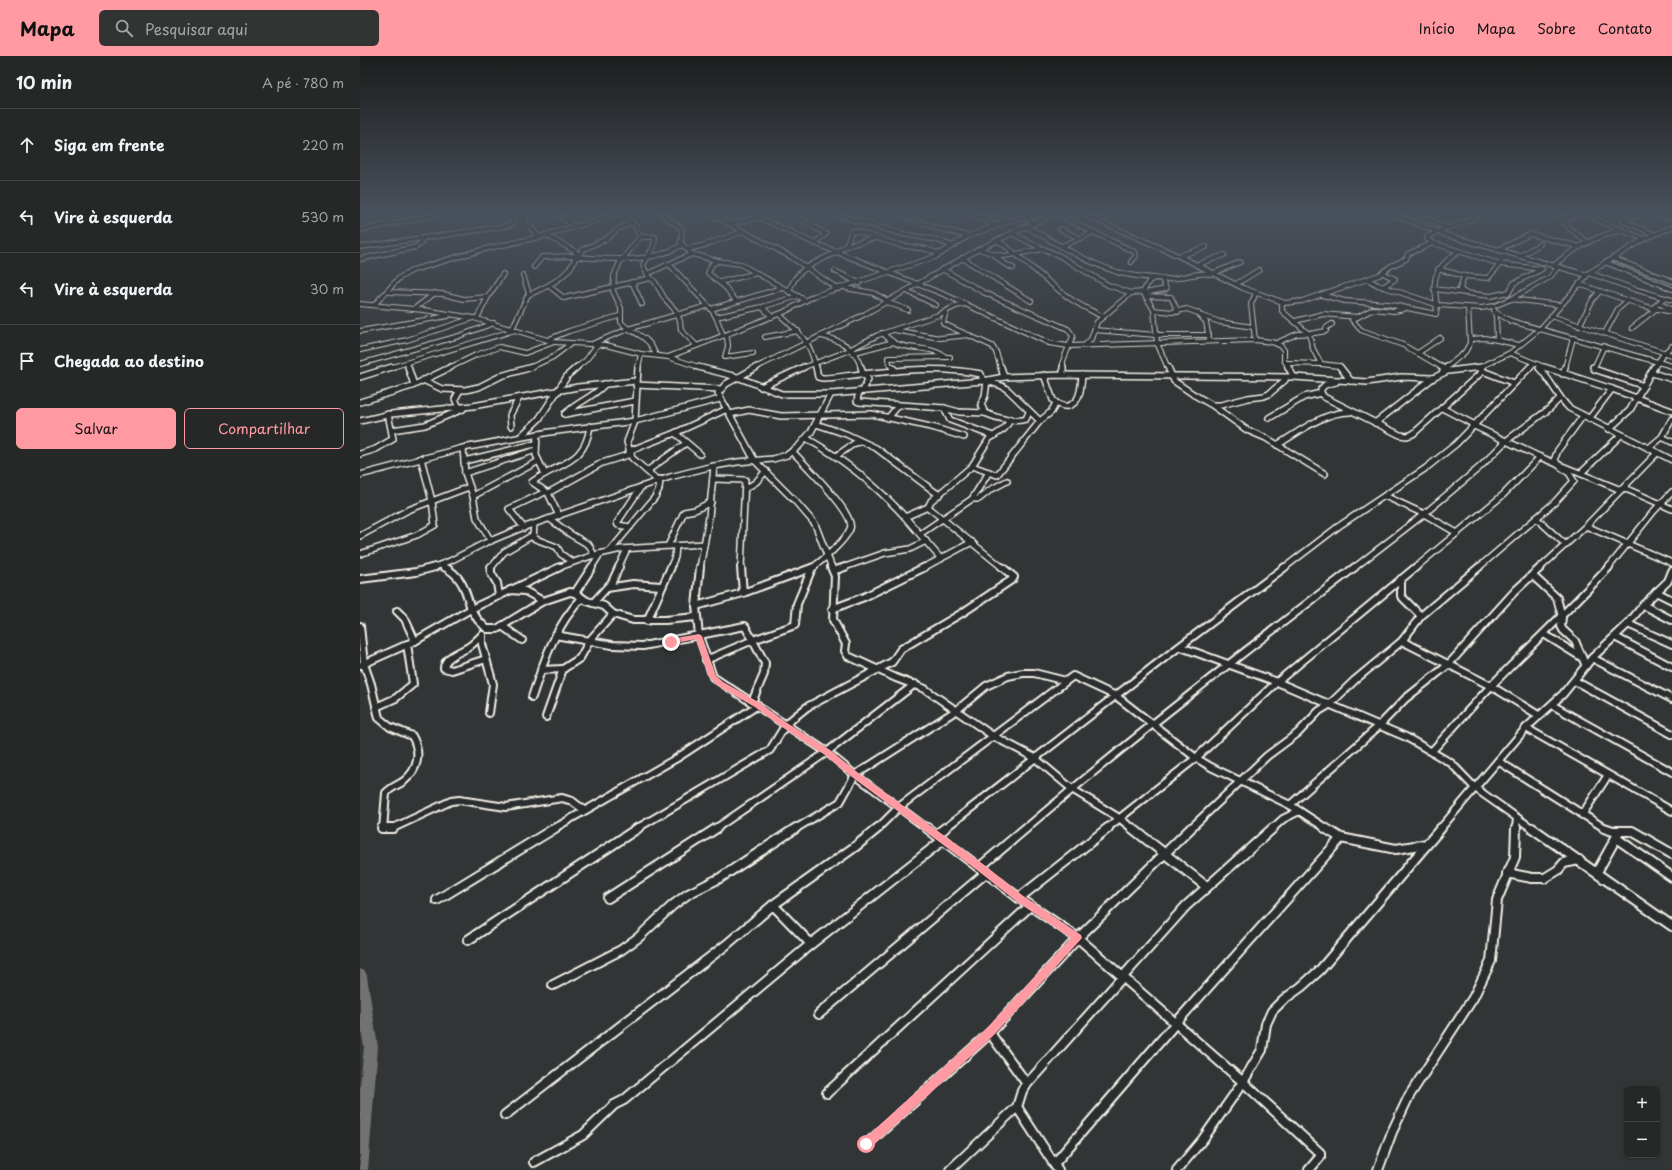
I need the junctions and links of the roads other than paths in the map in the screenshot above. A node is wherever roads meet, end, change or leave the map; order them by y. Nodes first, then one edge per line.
1 (423, 267) edge
2 (571, 267) edge
3 (618, 267) edge
4 (644, 267) edge
5 (662, 267) edge
6 (672, 267) edge
7 (711, 267) edge
8 (746, 267) edge
9 (876, 267) edge
10 (906, 267) edge
11 (946, 267) edge
12 (976, 267) edge
13 (1031, 267) edge
14 (1078, 267) edge
15 (1105, 267) edge
16 (1200, 267) edge
17 (1230, 267) edge
18 (1390, 267) edge
19 (1440, 267) edge
20 (1497, 267) edge
21 (1512, 267) edge
22 (1556, 267) edge
23 (1560, 267) edge
24 (1598, 267) edge
25 (1617, 267) edge
26 (1635, 267) edge
27 (807, 268) joint
28 (942, 269) junction
29 (1438, 269) junction
30 (1542, 269) joint
31 (1259, 270) dead end
32 (835, 271) dead end
33 (889, 272) junction
34 (757, 273) junction
35 (1383, 273) junction
36 (503, 274) dead end
37 (647, 274) junction
38 (1215, 274) junction
39 (1588, 274) junction
40 (523, 275) dead end
41 (1464, 276) junction
42 (651, 278) junction
43 (1155, 278) junction
44 (1162, 279) junction
45 (1367, 279) junction
46 (1672, 281) edge
47 (632, 282) junction
48 (720, 282) junction
49 (920, 282) junction
50 (859, 283) junction
51 (1236, 284) junction
52 (1579, 284) junction
53 (549, 286) junction
54 (613, 287) junction
55 (1383, 287) junction
56 (782, 288) junction
57 (843, 288) junction
58 (838, 289) junction
59 (1672, 289) edge
60 (1434, 290) junction
61 (907, 291) junction
62 (1600, 291) junction
63 (388, 292) junction
64 (789, 292) junction
65 (1509, 292) junction
66 (1131, 293) junction
67 (1144, 293) junction
68 (1256, 293) junction
69 (1464, 293) junction
70 (435, 294) junction
71 (530, 294) junction
72 (1322, 295) junction
73 (798, 296) junction
74 (488, 297) junction
75 (1664, 298) junction
76 (1508, 299) junction
77 (806, 300) junction
78 (1672, 300) edge
79 (736, 301) junction
80 (887, 301) junction
81 (1031, 301) dead end
82 (1627, 301) junction
83 (1282, 303) junction
84 (1658, 303) junction
85 (360, 304) edge
86 (375, 304) junction
87 (642, 304) dead end
88 (936, 304) dead end
89 (965, 304) junction
90 (1438, 305) junction
91 (1560, 305) junction
92 (709, 307) junction
93 (762, 307) junction
94 (1493, 307) junction
95 (1468, 308) junction
96 (414, 309) junction
97 (1406, 309) junction
98 (1654, 309) junction
99 (908, 310) dead end
100 (1154, 310) junction
101 (1672, 311) edge
102 (946, 312) junction
103 (1178, 312) junction
104 (1495, 312) junction
105 (779, 314) junction
106 (451, 315) junction
107 (677, 315) junction
108 (1201, 315) junction
109 (619, 316) junction
110 (1551, 316) junction
111 (716, 317) junction
112 (772, 317) junction
113 (1103, 317) junction
114 (1356, 317) junction
115 (476, 318) junction
116 (1295, 321) junction
117 (494, 323) junction
118 (1332, 324) dead end
119 (1579, 326) junction
120 (1253, 327) junction
121 (1541, 328) junction
122 (1632, 328) dead end
123 (514, 329) junction
124 (628, 329) junction
125 (893, 329) junction
126 (1094, 330) junction
127 (360, 331) edge
128 (798, 331) junction
129 (1605, 333) junction
130 (882, 334) junction
131 (1309, 334) junction
132 (723, 335) junction
133 (968, 335) junction
134 (1156, 335) junction
135 (1209, 335) junction
136 (822, 336) junction
137 (765, 337) dead end
138 (1440, 338) dead end
139 (1573, 338) junction
140 (1471, 339) junction
141 (547, 340) junction
142 (1254, 340) junction
143 (1497, 340) junction
144 (554, 342) junction
145 (893, 342) junction
146 (1210, 342) junction
147 (1157, 343) junction
148 (1276, 343) junction
149 (570, 344) junction
150 (598, 344) junction
151 (806, 344) junction
152 (591, 345) junction
153 (696, 345) junction
154 (1085, 345) junction
155 (1519, 345) junction
156 (1068, 346) junction
157 (1604, 346) junction
158 (1672, 346) edge
159 (360, 350) edge
160 (852, 351) junction
161 (753, 353) dead end
162 (1418, 353) junction
163 (1510, 353) junction
164 (1664, 353) junction
165 (641, 354) junction
166 (656, 355) junction
167 (1672, 355) edge
168 (668, 356) junction
169 (1658, 361) junction
170 (814, 362) junction
171 (407, 363) junction
172 (1287, 363) junction
173 (360, 364) edge
174 (1321, 364) junction
175 (1535, 365) junction
176 (1672, 366) edge
177 (1477, 369) junction
178 (896, 371) junction
179 (1443, 371) junction
180 (1483, 371) junction
181 (1652, 373) junction
182 (863, 374) junction
183 (1063, 374) junction
184 (1563, 374) junction
185 (1044, 375) junction
186 (1082, 375) junction
187 (360, 377) edge
188 (737, 377) junction
189 (1004, 377) junction
190 (1172, 377) junction
191 (1294, 377) junction
192 (1273, 378) junction
193 (1433, 378) junction
194 (1317, 379) junction
195 (1672, 379) edge
196 (423, 380) junction
197 (1285, 380) junction
198 (985, 381) junction
199 (1345, 381) junction
200 (1351, 381) junction
201 (636, 383) junction
202 (1514, 383) junction
203 (414, 384) junction
204 (606, 384) junction
205 (1644, 386) junction
206 (761, 387) junction
207 (720, 389) junction
208 (1612, 389) junction
209 (460, 390) junction
210 (861, 391) junction
211 (557, 392) junction
212 (1321, 393) junction
213 (831, 394) junction
214 (519, 398) junction
215 (1638, 398) junction
216 (720, 399) junction
217 (1559, 399) junction
218 (635, 401) junction
219 (360, 402) edge
220 (1056, 403) junction
221 (1212, 404) junction
222 (467, 406) junction
223 (898, 406) junction
224 (459, 407) junction
225 (944, 408) junction
226 (1442, 408) junction
227 (727, 409) junction
228 (1672, 411) edge
229 (1029, 412) junction
230 (985, 413) junction
231 (388, 414) junction
232 (730, 414) junction
233 (1357, 414) junction
234 (821, 415) junction
235 (1586, 417) junction
236 (888, 418) junction
237 (1269, 418) dead end
238 (1010, 419) junction
239 (1672, 419) edge
240 (360, 421) edge
241 (635, 421) junction
242 (1040, 421) junction
243 (1374, 423) junction
244 (816, 424) junction
245 (1472, 424) junction
246 (511, 426) dead end
247 (590, 426) junction
248 (1609, 429) junction
249 (392, 430) junction
250 (675, 433) junction
251 (537, 434) junction
252 (1621, 435) junction
253 (964, 436) dead end
254 (993, 436) junction
255 (520, 437) junction
256 (1662, 437) junction
257 (806, 438) junction
258 (1506, 441) junction
259 (857, 442) junction
260 (1672, 442) edge
261 (686, 443) junction
262 (1276, 444) junction
263 (536, 447) junction
264 (463, 448) junction
265 (1649, 448) junction
266 (630, 452) junction
267 (793, 452) junction
268 (1657, 453) junction
269 (360, 454) edge
270 (700, 454) dead end
271 (836, 456) junction
272 (1540, 457) junction
273 (422, 458) junction
274 (1672, 460) edge
275 (464, 461) junction
276 (755, 461) junction
277 (537, 462) junction
278 (1557, 464) junction
279 (714, 466) junction
280 (972, 466) junction
281 (647, 471) junction
282 (766, 472) junction
283 (989, 472) junction
284 (465, 473) junction
285 (1581, 473) junction
286 (545, 474) junction
287 (1325, 474) dead end
288 (360, 476) edge
289 (713, 479) junction
290 (659, 480) junction
291 (1007, 481) dead end
292 (469, 487) junction
293 (641, 487) junction
294 (745, 489) junction
295 (1622, 489) junction
296 (547, 492) junction
297 (1672, 492) edge
298 (939, 494) junction
299 (473, 496) junction
300 (1385, 496) junction
301 (972, 499) junction
302 (432, 501) junction
303 (711, 502) junction
304 (1660, 504) junction
305 (928, 508) junction
306 (1672, 509) edge
307 (1424, 514) junction
308 (559, 516) junction
309 (905, 517) junction
310 (1536, 518) junction
311 (550, 519) junction
312 (942, 519) junction
313 (534, 524) junction
314 (1586, 526) junction
315 (630, 527) junction
316 (524, 528) junction
317 (512, 532) junction
318 (920, 534) junction
319 (1457, 534) junction
320 (533, 535) junction
321 (360, 536) edge
322 (491, 540) junction
323 (926, 541) junction
324 (520, 542) junction
325 (972, 542) junction
326 (704, 544) junction
327 (1566, 545) junction
328 (1626, 545) junction
329 (668, 546) junction
330 (676, 546) junction
331 (627, 549) junction
332 (610, 551) junction
333 (360, 554) edge
334 (600, 554) junction
335 (594, 555) junction
336 (828, 556) junction
337 (941, 559) junction
338 (572, 562) junction
339 (1672, 563) edge
340 (440, 566) junction
341 (812, 568) junction
342 (833, 571) junction
343 (1672, 572) edge
344 (1532, 575) junction
345 (360, 579) edge
346 (1401, 579) junction
347 (1670, 582) edge
348 (661, 586) junction
349 (607, 588) junction
350 (497, 589) junction
351 (510, 590) junction
352 (1656, 592) junction
353 (575, 593) junction
354 (743, 593) junction
355 (499, 596) junction
356 (582, 598) junction
357 (1672, 600) edge
358 (543, 601) junction
359 (593, 603) junction
360 (1643, 605) junction
361 (696, 606) junction
362 (832, 609) junction
363 (397, 610) dead end
364 (471, 610) junction
365 (614, 614) junction
366 (1422, 616) junction
367 (696, 617) junction
368 (1562, 617) junction
369 (1672, 620) edge
370 (647, 621) junction
371 (1628, 624) junction
372 (360, 626) edge
373 (502, 626) junction
374 (487, 629) junction
375 (1544, 634) junction
376 (482, 635) junction
377 (555, 636) junction
378 (699, 636) junction
379 (1615, 637) junction
380 (415, 640) junction
381 (522, 640) dead end
382 (590, 640) junction
383 (753, 640) junction
384 (1402, 641) junction
385 (407, 644) junction
386 (1672, 644) edge
387 (1181, 647) junction
388 (1581, 657) junction
389 (1592, 658) junction
390 (486, 659) junction
391 (706, 660) junction
392 (362, 665) edge
393 (1227, 665) junction
394 (1448, 665) junction
395 (1586, 666) junction
396 (1672, 666) edge
397 (563, 669) junction
398 (880, 669) junction
399 (541, 670) junction
400 (1066, 681) junction
401 (1575, 681) junction
402 (1277, 682) junction
403 (914, 684) junction
404 (1492, 686) junction
405 (1116, 696) junction
406 (532, 697) dead end
407 (1672, 699) edge
408 (755, 704) junction
409 (1329, 705) junction
410 (1552, 705) junction
411 (376, 707) junction
412 (957, 710) junction
413 (489, 713) dead end
414 (1540, 716) junction
415 (546, 717) dead end
416 (784, 725) junction
417 (1154, 725) junction
418 (1379, 726) junction
419 (1526, 728) junction
420 (1672, 734) edge
421 (993, 736) junction
422 (1432, 751) junction
423 (827, 752) junction
424 (1035, 758) junction
425 (1196, 758) junction
426 (1498, 761) junction
427 (1672, 772) edge
428 (855, 775) junction
429 (1608, 775) junction
430 (1239, 781) junction
431 (1475, 788) junction
432 (1072, 789) junction
433 (1290, 805) junction
434 (899, 806) junction
435 (584, 810) junction
436 (1299, 811) junction
437 (1672, 811) edge
438 (1582, 815) junction
439 (1119, 818) junction
440 (1517, 818) junction
441 (1618, 835) junction
442 (940, 837) junction
443 (1341, 838) junction
444 (1427, 844) junction
445 (1561, 848) junction
446 (1165, 853) junction
447 (1672, 854) edge
448 (1579, 860) junction
449 (1564, 863) junction
450 (983, 869) junction
451 (1597, 872) junction
452 (1507, 873) junction
453 (1672, 877) edge
454 (1207, 887) junction
455 (608, 898) dead end
456 (1019, 898) junction
457 (437, 900) dead end
458 (773, 905) junction
459 (1030, 906) junction
460 (1672, 926) edge
461 (1078, 938) junction
462 (468, 940) dead end
463 (811, 944) junction
464 (1123, 977) junction
465 (553, 985) dead end
466 (819, 1014) dead end
467 (1175, 1024) junction
468 (990, 1033) junction
469 (1243, 1082) junction
470 (1027, 1084) junction
471 (827, 1093) dead end
472 (1017, 1107) junction
473 (505, 1115) dead end
474 (866, 1144) dead end
475 (534, 1162) dead end
476 (1056, 1167) edge
477 (950, 1170) edge
478 (1177, 1170) edge
479 (1309, 1170) edge
480 (1378, 1170) edge

1 - 63 street
2 - 53 street
3 - 54 street
4 - 37 street
5 - 37 street
6 - 92 street
7 - 48 street
8 - 34 street
9 - 33 street
10 - 33 street
11 - 28 street
12 - 81 street
13 - 113 street
14 - 66 street
15 - 43 street
16 - 38 street
17 - 38 street
18 - 35 street
19 - 29 street
20 - 41 street
21 - 30 street
22 - 76 street
23 - 39 street
24 - 39 street
25 - 59 street
26 - 46 street
27 - 58 street
27 - 64 street
28 - 49 street
28 - 156 street
29 - 41 street
29 - 60 street
30 - 65 street
31 - 51 street
32 - 50 street
33 - 49 street
33 - 50 street
34 - 48 street
34 - 56 street
35 - 45 street
35 - 55 street
36 - 74 street
37 - 42 street
38 - 44 street
38 - 51 street
39 - 52 street
39 - 75 street
40 - 71 street
41 - 69 street
42 - 47 street
42 - 107 street
43 - 44 street
43 - 67 street
44 - 67 street
45 - 55 street
45 - 72 street
47 - 54 street
47 - 87 street
48 - 79 street
49 - 61 street
49 - 89 street
50 - 57 street
51 - 68 street
52 - 62 street
52 - 91 street
53 - 54 street
53 - 71 street
54 - 109 street
55 - 90 street
56 - 64 street
56 - 79 street
57 - 58 street
57 - 80 street
58 - 77 street
60 - 69 street
60 - 90 street
61 - 80 street
61 - 88 street
62 - 82 street
62 - 119 street
63 - 70 street
63 - 86 street
64 - 73 street
65 - 69 street
65 - 76 street
66 - 67 street
66 - 113 street
67 - 100 street
67 - 103 street
68 - 83 street
68 - 120 street
70 - 74 street
70 - 96 street
71 - 123 street
72 - 83 street
72 - 97 street
73 - 77 street
73 - 93 street
74 - 115 street
75 - 78 street
75 - 84 street
76 - 91 street
76 - 94 street
77 - 105 street
79 - 92 street
80 - 99 street
80 - 136 street
82 - 98 street
82 - 129 street
83 - 116 street
84 - 98 street
84 - 101 street
85 - 86 street
86 - 96 street
89 - 102 street
89 - 156 street
90 - 95 street
90 - 97 street
91 - 110 street
92 - 107 street
92 - 111 street
93 - 111 street
93 - 112 street
94 - 95 street
94 - 104 street
95 - 140 street
96 - 106 street
97 - 114 street
98 - 101 street
98 - 122 street
100 - 103 street
100 - 134 street
102 - 125 street
102 - 133 street
103 - 108 street
104 - 121 street
104 - 143 street
105 - 112 street
105 - 128 street
106 - 115 street
106 - 127 street
107 - 124 street
107 - 153 street
108 - 120 street
108 - 135 street
109 - 124 street
109 - 141 street
110 - 119 street
110 - 121 street
111 - 132 street
112 - 132 street
113 - 126 street
114 - 116 street
114 - 162 street
115 - 117 street
115 - 159 street
116 - 131 street
117 - 123 street
117 - 173 street
118 - 131 street
119 - 129 street
120 - 142 street
121 - 139 street
121 - 155 street
123 - 141 street
123 - 171 street
124 - 152 street
124 - 166 street
125 - 130 street
125 - 133 street
126 - 134 street
126 - 154 street
128 - 137 street
128 - 151 street
129 - 164 street
130 - 145 street
130 - 160 street
131 - 148 street
131 - 174 street
132 - 153 street
132 - 161 street
133 - 189 street
134 - 135 street
134 - 147 street
135 - 146 street
136 - 151 street
136 - 160 street
138 - 162 street
139 - 157 street
139 - 184 street
140 - 143 street
140 - 179 street
141 - 144 street
142 - 146 street
142 - 148 street
143 - 155 street
144 - 149 street
144 - 196 street
145 - 160 street
145 - 178 street
146 - 147 street
147 - 154 street
147 - 190 street
148 - 172 street
149 - 152 street
149 - 209 street
150 - 152 street
150 - 165 street
150 - 211 street
151 - 170 street
151 - 188 street
153 - 168 street
154 - 156 street
155 - 163 street
156 - 183 street
157 - 169 street
157 - 205 street
158 - 164 street
160 - 170 street
160 - 182 street
162 - 179 street
163 - 175 street
163 - 177 street
164 - 167 street
164 - 169 street
165 - 166 street
165 - 201 street
166 - 168 street
168 - 188 street
169 - 176 street
169 - 181 street
170 - 182 street
170 - 206 street
171 - 187 street
171 - 203 street
172 - 174 street
172 - 191 street
174 - 200 street
175 - 184 street
175 - 202 street
175 - 217 street
177 - 179 street
177 - 180 street
178 - 182 street
178 - 198 street
179 - 193 street
180 - 202 street
180 - 226 street
181 - 195 street
181 - 205 street
182 - 210 street
183 - 185 street
183 - 186 street
184 - 208 street
185 - 189 street
185 - 220 street
186 - 190 street
186 - 220 street
188 - 206 street
188 - 207 street
189 - 198 street
190 - 192 street
190 - 221 street
191 - 192 street
191 - 194 street
192 - 197 street
193 - 200 street
193 - 243 street
194 - 197 street
194 - 199 street
196 - 203 street
196 - 209 street
197 - 221 street
198 - 210 street
198 - 229 street
198 - 230 street
199 - 200 street
199 - 212 street
201 - 204 street
201 - 207 street
201 - 218 street
202 - 245 street
203 - 219 street
204 - 211 street
204 - 218 street
205 - 215 street
206 - 213 street
207 - 216 street
208 - 215 street
208 - 235 street
209 - 224 street
210 - 213 street
210 - 223 street
211 - 214 street
211 - 255 street
212 - 233 street
212 - 237 street
213 - 234 street
214 - 222 street
214 - 246 street
215 - 228 street
215 - 248 street
216 - 227 street
216 - 241 street
217 - 235 street
217 - 258 street
218 - 241 street
220 - 242 street
221 - 262 street
222 - 224 street
222 - 249 street
223 - 225 street
223 - 236 street
224 - 231 street
225 - 230 street
225 - 254 street
226 - 243 street
226 - 245 street
227 - 232 street
227 - 250 street
229 - 238 street
229 - 242 street
230 - 238 street
231 - 240 street
231 - 249 street
232 - 234 street
232 - 276 street
233 - 243 street
233 - 262 street
234 - 236 street
234 - 244 street
235 - 248 street
235 - 278 street
236 - 253 street
238 - 254 street
239 - 256 street
241 - 247 street
241 - 266 street
242 - 283 street
244 - 257 street
244 - 259 street
245 - 258 street
245 - 300 street
247 - 251 street
247 - 286 street
248 - 252 street
249 - 269 street
250 - 261 street
250 - 266 street
251 - 255 street
251 - 263 street
252 - 265 street
252 - 285 street
254 - 280 street
255 - 264 street
256 - 260 street
256 - 265 street
257 - 267 street
257 - 271 street
258 - 272 street
258 - 307 street
259 - 271 street
259 - 298 street
261 - 270 street
261 - 281 street
262 - 287 street
263 - 275 street
263 - 277 street
263 - 284 street
264 - 273 street
264 - 275 street
265 - 268 street
266 - 281 street
266 - 296 street
267 - 276 street
267 - 336 street
268 - 274 street
268 - 295 street
271 - 309 street
272 - 278 street
272 - 319 street
273 - 288 street
273 - 302 street
275 - 284 street
276 - 279 street
276 - 282 street
277 - 286 street
277 - 299 street
278 - 285 street
278 - 310 street
279 - 289 street
279 - 290 street
280 - 283 street
280 - 298 street
281 - 290 street
282 - 294 street
282 - 336 street
283 - 301 street
284 - 292 street
285 - 295 street
286 - 296 street
289 - 294 street
289 - 303 street
290 - 293 street
290 - 315 street
291 - 301 street
292 - 299 street
292 - 302 street
293 - 308 street
293 - 315 street
294 - 354 street
295 - 304 street
295 - 314 street
296 - 308 street
296 - 316 street
297 - 304 street
298 - 305 street
299 - 322 street
300 - 307 street
300 - 387 street
301 - 312 street
302 - 321 street
302 - 333 street
303 - 326 street
303 - 329 street
304 - 306 street
304 - 328 street
305 - 309 street
305 - 312 street
307 - 319 street
307 - 393 street
308 - 311 street
309 - 318 street
310 - 327 street
310 - 366 street
311 - 313 street
311 - 335 street
312 - 318 street
312 - 325 street
313 - 316 street
313 - 320 street
314 - 327 street
314 - 328 street
315 - 332 street
316 - 317 street
317 - 322 street
317 - 324 street
318 - 323 street
319 - 346 street
320 - 324 street
320 - 338 street
322 - 340 street
323 - 337 street
323 - 342 street
324 - 350 street
325 - 337 street
325 - 398 street
326 - 330 street
326 - 361 street
327 - 344 street
328 - 339 street
328 - 368 street
329 - 330 street
329 - 331 street
330 - 348 street
331 - 332 street
331 - 349 street
332 - 334 street
334 - 335 street
334 - 353 street
335 - 338 street
336 - 341 street
336 - 342 street
337 - 362 street
338 - 351 street
340 - 345 street
340 - 364 street
341 - 354 street
341 - 383 street
342 - 362 street
343 - 347 street
344 - 368 street
344 - 394 street
346 - 366 street
346 - 402 street
347 - 352 street
348 - 349 street
348 - 370 street
349 - 359 street
350 - 351 street
350 - 355 street
351 - 355 street
351 - 358 street
352 - 357 street
352 - 360 street
353 - 356 street
353 - 358 street
354 - 361 street
355 - 364 street
356 - 359 street
356 - 377 street
358 - 373 street
359 - 365 street
360 - 369 street
360 - 371 street
361 - 367 street
362 - 398 street
363 - 380 street
364 - 374 street
364 - 380 street
365 - 370 street
365 - 382 street
366 - 384 street
367 - 370 street
367 - 378 street
368 - 375 street
368 - 388 street
371 - 379 street
371 - 386 street
372 - 392 street
373 - 374 street
373 - 381 street
374 - 376 street
375 - 388 street
375 - 404 street
376 - 390 street
376 - 390 street
377 - 382 street
377 - 399 street
378 - 382 street
378 - 383 street
378 - 391 street
379 - 389 street
379 - 396 street
380 - 385 street
382 - 397 street
383 - 391 street
383 - 408 street
384 - 394 street
384 - 409 street
385 - 392 street
385 - 411 street
387 - 393 street
387 - 405 street
388 - 395 street
389 - 395 street
389 - 407 street
390 - 413 street
391 - 408 street
392 - 411 street
393 - 402 street
393 - 417 street
394 - 404 street
394 - 418 street
395 - 401 street
397 - 399 street
397 - 415 street
398 - 403 street
398 - 416 street
399 - 406 street
400 - 405 street
400 - 412 street
400 - 421 street
401 - 410 street
401 - 420 street
402 - 409 street
402 - 425 street
403 - 412 street
403 - 423 street
404 - 414 street
404 - 422 street
405 - 417 street
405 - 424 street
408 - 416 street
408 - 435 street
409 - 418 street
409 - 430 street
410 - 414 street
410 - 427 street
411 - 435 street
412 - 421 street
412 - 428 street
414 - 419 street
416 - 423 street
416 - 462 street
417 - 425 street
417 - 432 street
418 - 422 street
418 - 433 street
419 - 426 street
419 - 429 street
421 - 424 street
421 - 434 street
422 - 431 street
423 - 428 street
423 - 455 street
424 - 432 street
424 - 442 street
425 - 430 street
425 - 439 street
426 - 431 street
426 - 438 street
428 - 434 street
428 - 465 street
429 - 437 street
429 - 438 street
430 - 433 street
430 - 446 street
431 - 440 street
431 - 444 street
432 - 439 street
432 - 450 street
433 - 436 street
434 - 442 street
434 - 458 street
435 - 457 street
436 - 443 street
436 - 454 street
438 - 441 street
439 - 446 street
439 - 456 street
440 - 445 street
440 - 452 street
441 - 447 street
441 - 451 street
441 - 453 street
442 - 450 street
442 - 463 street
443 - 444 street
443 - 467 street
444 - 469 street
445 - 448 street
445 - 449 street
446 - 454 street
446 - 461 street
448 - 449 street
448 - 451 street
449 - 452 street
450 - 456 street
450 - 466 street
451 - 460 street
452 - 480 street
454 - 464 street
456 - 459 street
458 - 463 street
458 - 473 street
459 - 461 street
459 - 471 street
461 - 464 street
461 - 468 street
463 - 475 street
464 - 467 street
464 - 470 street
467 - 469 street
467 - 476 street
468 - 470 street
468 - 474 street
469 - 478 street
469 - 479 street
470 - 472 street
472 - 476 street
472 - 477 street

